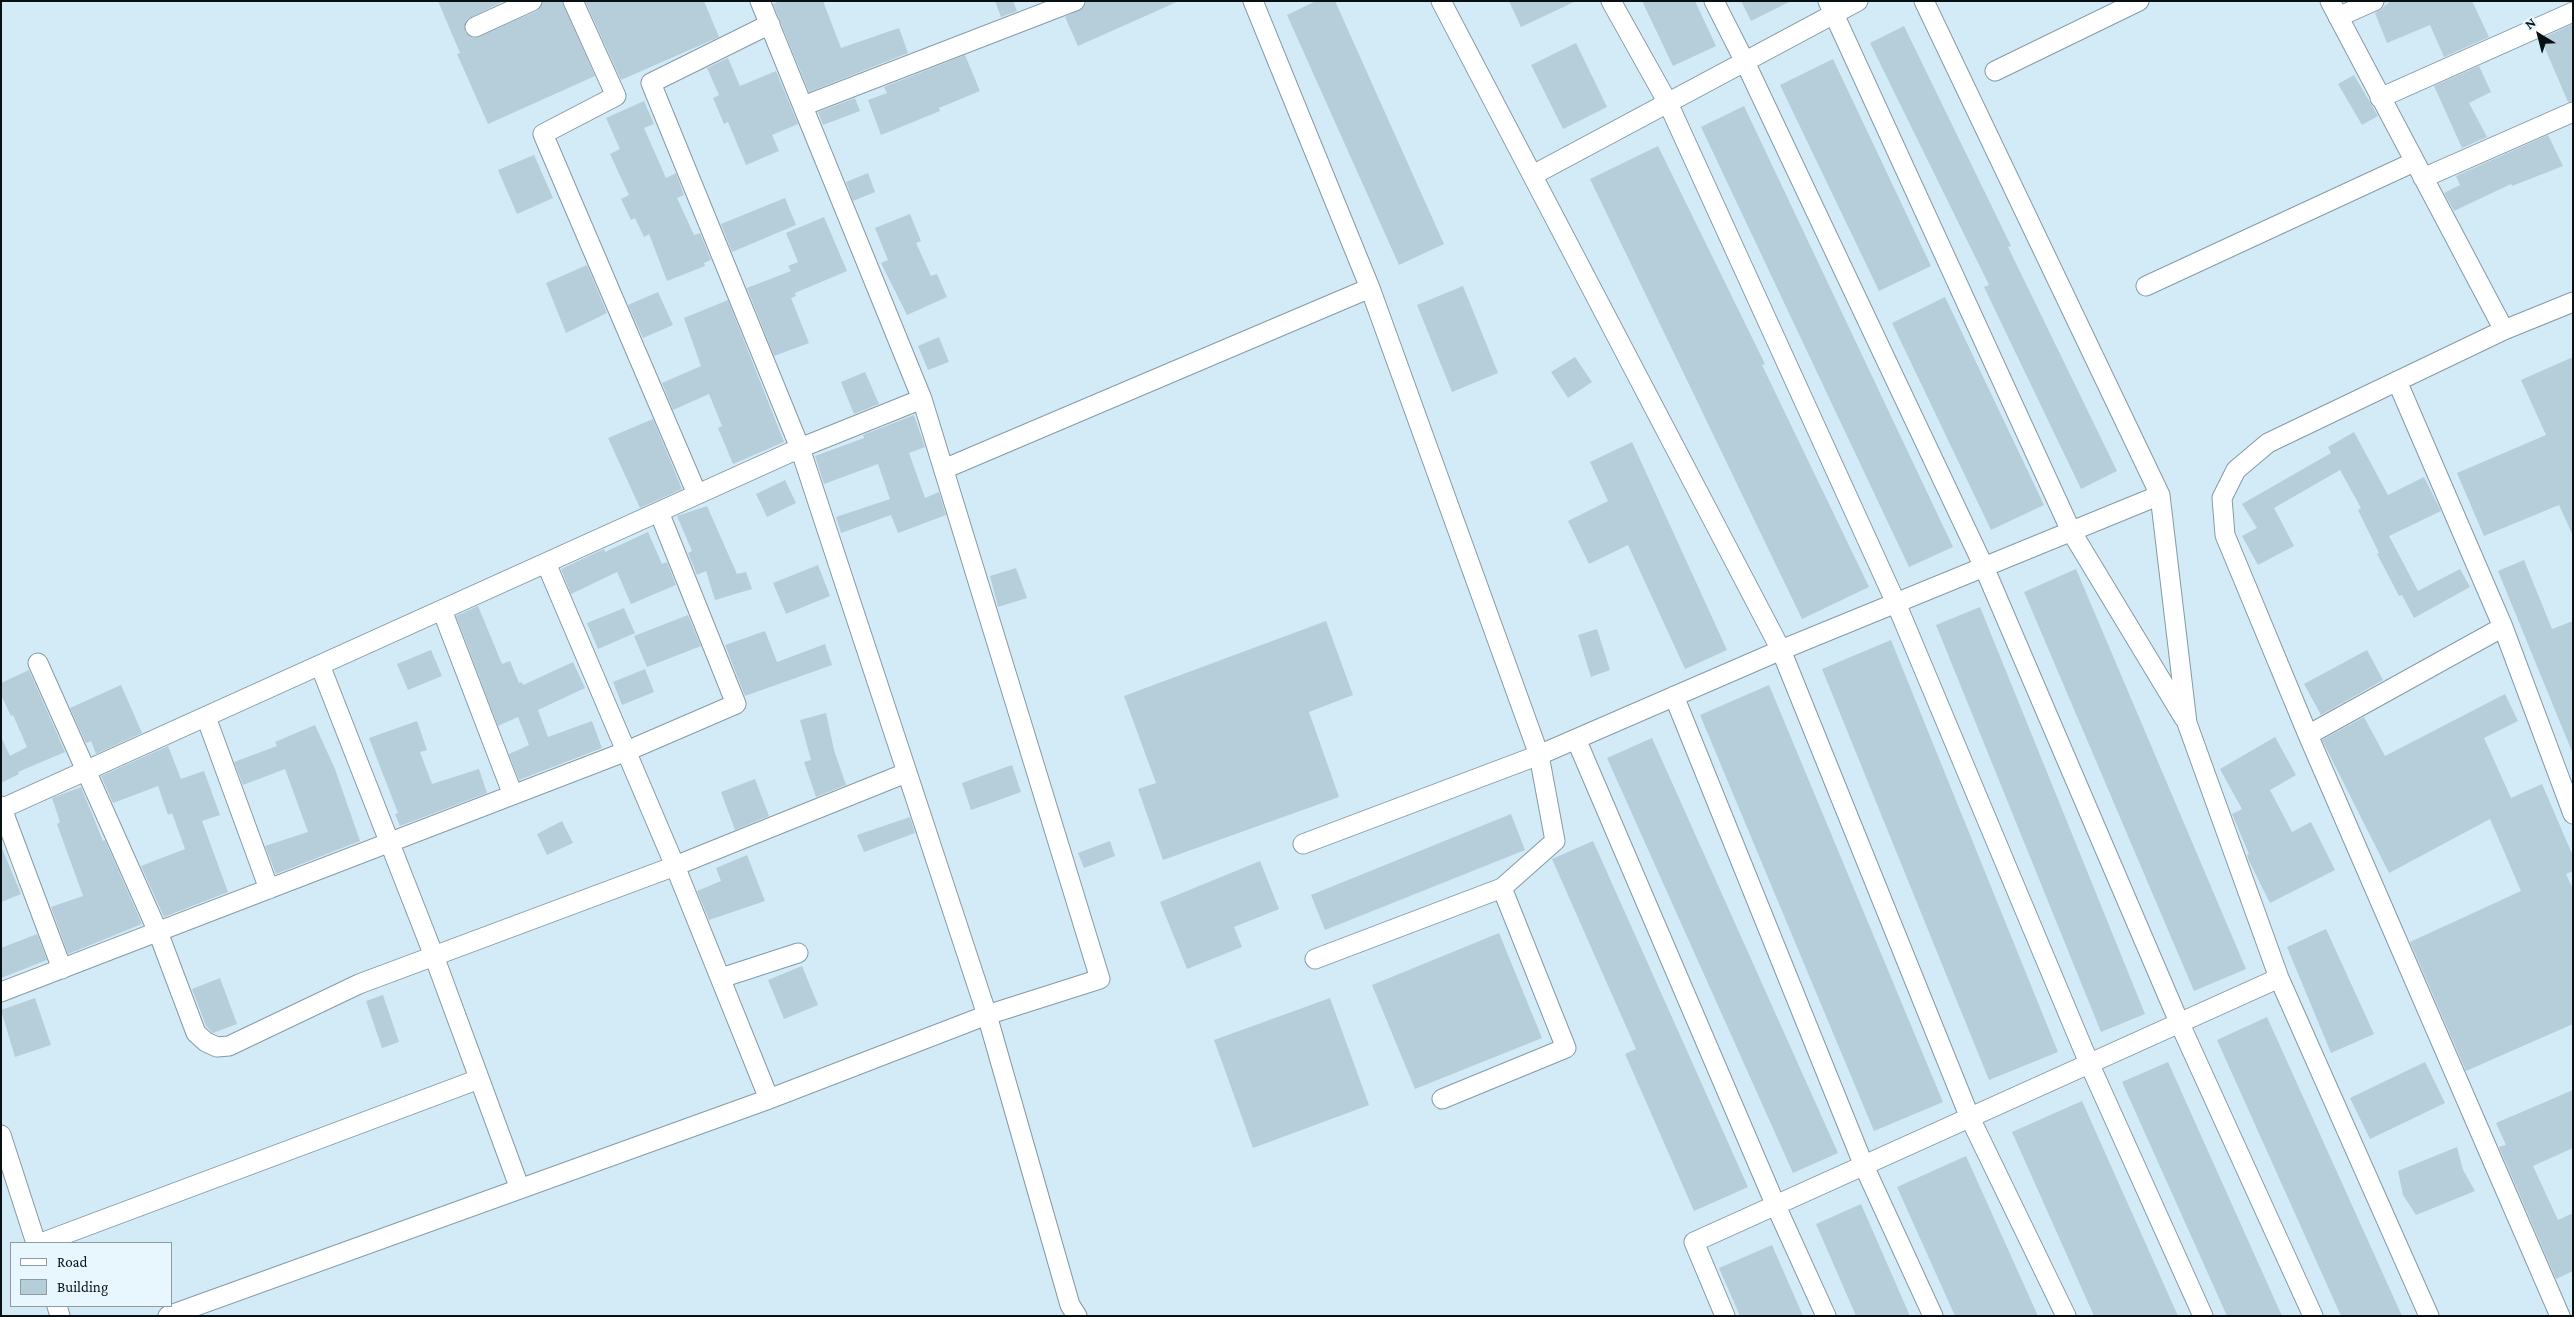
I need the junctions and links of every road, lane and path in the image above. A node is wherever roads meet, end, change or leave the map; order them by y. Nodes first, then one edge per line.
1 (532, 1) edge
2 (573, 1) edge
3 (760, 1) edge
4 (1075, 1) edge
5 (1253, 1) edge
6 (1441, 1) edge
7 (1611, 1) edge
8 (1714, 1) edge
9 (1858, 1) edge
10 (1924, 1) edge
11 (2139, 1) edge
12 (2374, 1) edge
13 (1831, 8) edge
14 (2334, 9) edge
15 (2573, 12) edge
16 (770, 24) junction
17 (474, 28) dead end
18 (1745, 62) junction
19 (1996, 71) dead end
20 (2380, 98) junction
21 (1668, 103) junction
22 (803, 106) junction
23 (2573, 112) edge
24 (2419, 170) junction
25 (1533, 175) junction
26 (2146, 286) dead end
27 (1370, 288) junction
28 (2573, 302) edge
29 (2504, 330) junction
30 (2397, 381) junction
31 (922, 399) junction
32 (800, 448) junction
33 (944, 468) junction
34 (697, 494) junction
35 (2160, 495) junction
36 (659, 512) junction
37 (2071, 532) junction
38 (546, 563) junction
39 (1984, 567) junction
40 (1896, 603) junction
41 (442, 610) junction
42 (2503, 626) junction
43 (1780, 650) junction
44 (38, 662) dead end
45 (320, 665) junction
46 (1674, 696) junction
47 (206, 717) junction
48 (2187, 723) junction
49 (2308, 735) junction
50 (1576, 739) junction
51 (627, 751) junction
52 (1539, 755) junction
53 (86, 771) junction
54 (906, 773) junction
55 (512, 795) junction
56 (2, 808) edge
57 (2573, 814) edge
58 (388, 843) junction
59 (1304, 844) dead end
60 (675, 866) junction
61 (1502, 888) junction
62 (269, 889) junction
63 (158, 932) junction
64 (798, 953) dead end
65 (434, 956) junction
66 (1315, 959) dead end
67 (62, 968) junction
68 (721, 978) junction
69 (2279, 978) junction
70 (1, 992) edge
71 (987, 1015) junction
72 (2179, 1022) junction
73 (2089, 1063) junction
74 (479, 1079) junction
75 (769, 1099) junction
76 (1442, 1099) dead end
77 (1970, 1118) junction
78 (1, 1135) edge
79 (1864, 1166) junction
80 (520, 1189) junction
81 (1776, 1206) junction
82 (36, 1242) edge
83 (44, 1242) edge
84 (168, 1316) edge
85 (1077, 1316) edge
86 (1725, 1316) edge
87 (1826, 1316) edge
88 (1933, 1316) edge
89 (2066, 1316) edge
90 (2203, 1316) edge
91 (2313, 1316) edge
92 (2429, 1316) edge
93 (2560, 1316) edge

1 - 17 street
2 - 34 street
3 - 16 street
4 - 22 street
5 - 27 street
6 - 25 street
7 - 21 street
8 - 18 street
9 - 13 street
10 - 35 street
11 - 19 street
12 - 14 street
13 - 18 street
13 - 37 street
14 - 20 street
15 - 20 street
16 - 22 street
16 - 32 street
18 - 21 street
18 - 39 street
20 - 24 street
21 - 25 street
21 - 40 street
22 - 31 street
23 - 24 street
24 - 26 street
24 - 29 street
25 - 43 street
27 - 33 street
27 - 52 street
28 - 29 street
29 - 30 street
30 - 42 street
30 - 49 street
31 - 32 street
31 - 33 street
32 - 34 street
32 - 54 street
33 - 71 street
34 - 36 street
35 - 37 street
35 - 48 street
36 - 38 street
36 - 51 street
37 - 39 street
37 - 48 street
38 - 41 street
38 - 51 street
39 - 40 street
39 - 72 street
40 - 43 street
40 - 73 street
41 - 45 street
41 - 55 street
42 - 49 street
42 - 57 street
43 - 46 street
43 - 77 street
44 - 53 street
45 - 47 street
45 - 58 street
46 - 50 street
46 - 79 street
47 - 53 street
47 - 62 street
48 - 69 street
49 - 93 street
50 - 52 street
50 - 81 street
51 - 55 street
51 - 60 street
52 - 59 street
52 - 61 street
53 - 56 street
53 - 63 street
54 - 60 street
54 - 71 street
55 - 58 street
56 - 67 street
58 - 62 street
58 - 65 street
60 - 65 street
60 - 68 street
61 - 66 street
61 - 76 street
62 - 63 street
63 - 65 street
63 - 67 street
64 - 68 street
65 - 74 street
67 - 70 street
68 - 75 street
69 - 72 street
69 - 92 street
71 - 75 street
71 - 85 street
72 - 73 street
72 - 91 street
73 - 77 street
73 - 90 street
74 - 80 street
74 - 83 street
75 - 80 street
77 - 79 street
77 - 89 street
78 - 82 street
79 - 81 street
79 - 88 street
80 - 84 street
81 - 86 street
81 - 87 street

